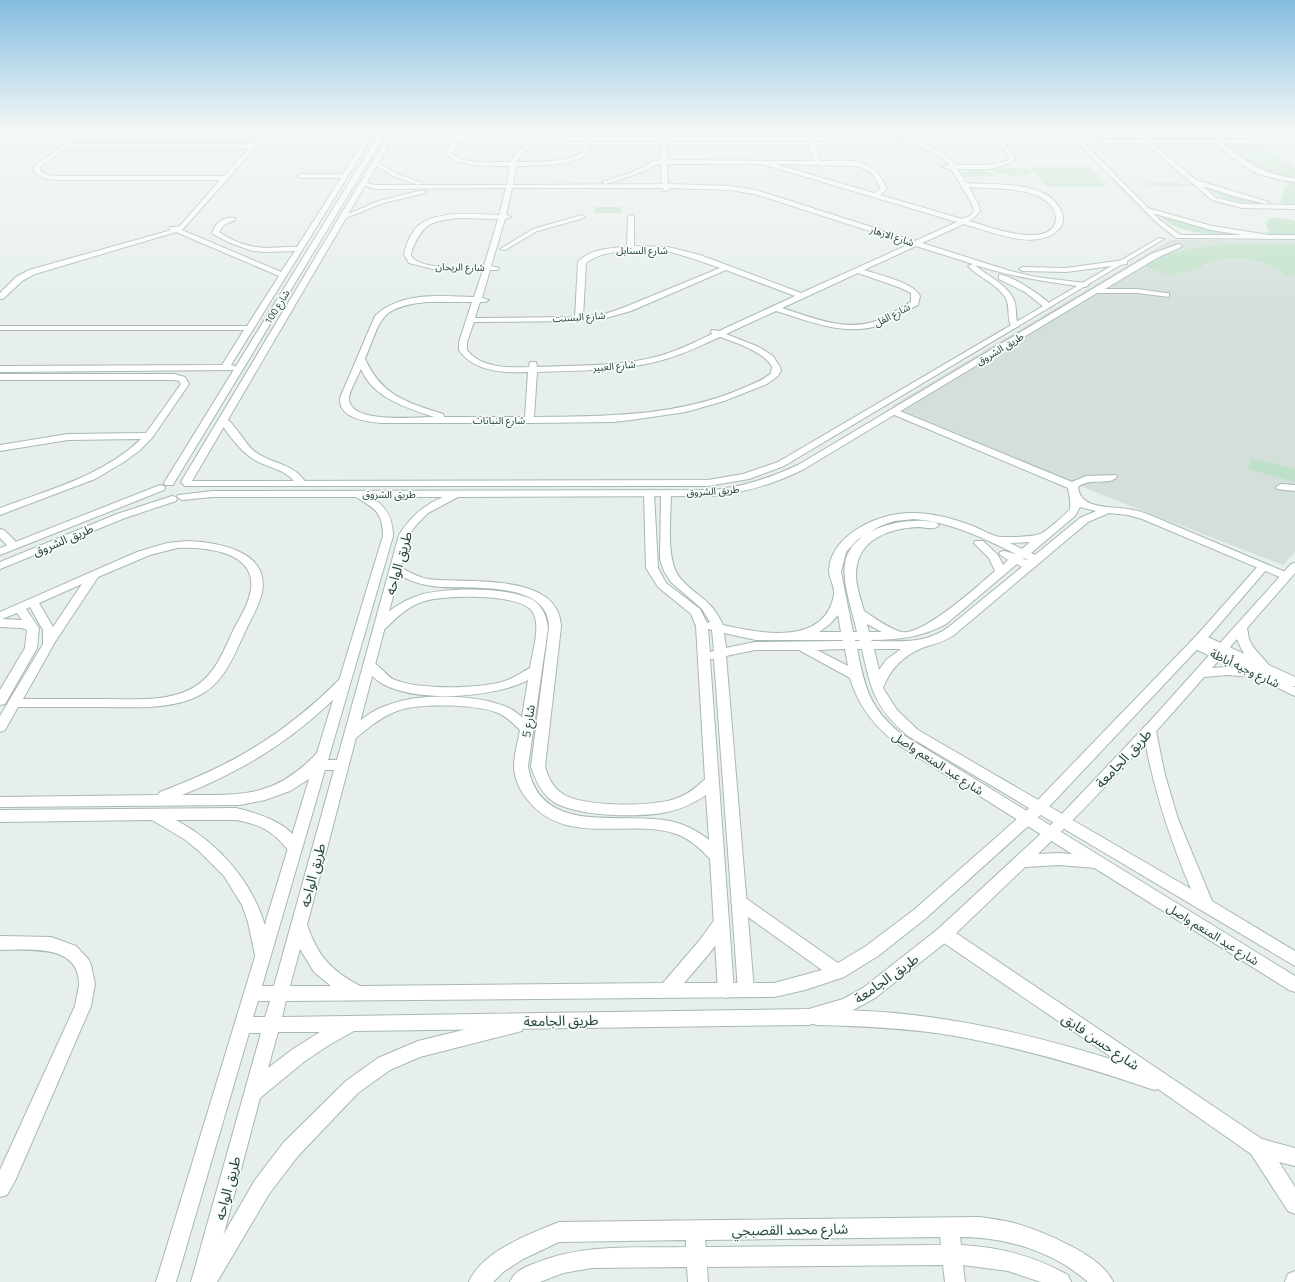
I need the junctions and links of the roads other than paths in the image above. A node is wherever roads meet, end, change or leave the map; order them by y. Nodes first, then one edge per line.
1 (208, 191) edge
2 (214, 191) edge
3 (336, 191) edge
4 (348, 191) edge
5 (363, 191) edge
6 (425, 191) edge
7 (512, 191) edge
8 (512, 191) edge
9 (724, 191) edge
10 (751, 191) edge
11 (858, 191) edge
12 (882, 191) edge
13 (963, 191) edge
14 (1023, 191) edge
15 (1128, 191) edge
16 (1203, 191) edge
17 (1223, 191) edge
18 (359, 192) joint
19 (875, 196) junction
20 (202, 197) junction
21 (210, 197) junction
22 (340, 204) junction
23 (351, 204) junction
24 (1295, 207) edge
25 (1147, 210) junction
26 (344, 217) junction
27 (506, 217) junction
28 (582, 217) dead end
29 (631, 217) dead end
30 (233, 219) dead end
31 (959, 221) junction
32 (1158, 221) junction
33 (176, 227) junction
34 (892, 236) junction
35 (926, 236) junction
36 (224, 237) junction
37 (1221, 237) junction
38 (1270, 237) junction
39 (1295, 237) edge
40 (214, 240) junction
41 (1181, 241) junction
42 (1295, 243) edge
43 (909, 244) junction
44 (243, 245) junction
45 (630, 248) junction
46 (300, 249) junction
47 (231, 250) junction
48 (898, 252) junction
49 (933, 252) junction
50 (497, 260) junction
51 (1124, 262) junction
52 (983, 265) junction
53 (972, 266) junction
54 (726, 268) junction
55 (858, 270) junction
56 (285, 272) junction
57 (1002, 274) junction
58 (1085, 285) junction
59 (0, 288) edge
60 (1097, 291) junction
61 (797, 295) junction
62 (1166, 295) dead end
63 (0, 297) edge
64 (482, 300) junction
65 (1048, 306) junction
66 (775, 308) junction
67 (579, 319) junction
68 (471, 320) junction
69 (479, 320) junction
70 (1015, 326) junction
71 (0, 328) edge
72 (122, 330) junction
73 (249, 330) junction
74 (716, 332) junction
75 (0, 333) edge
76 (966, 355) junction
77 (361, 360) junction
78 (980, 361) junction
79 (955, 362) junction
80 (533, 367) junction
81 (225, 368) junction
82 (239, 368) junction
83 (968, 368) junction
84 (0, 369) edge
85 (0, 377) edge
86 (899, 409) junction
87 (224, 420) junction
88 (452, 420) junction
89 (529, 420) junction
90 (149, 436) junction
91 (0, 448) edge
92 (1112, 477) dead end
93 (187, 483) junction
94 (301, 483) junction
95 (1076, 483) junction
96 (164, 486) junction
97 (1281, 487) dead end
98 (1295, 488) edge
99 (649, 493) junction
100 (666, 493) junction
101 (358, 494) junction
102 (457, 494) junction
103 (177, 498) junction
104 (1076, 498) junction
105 (1106, 511) junction
106 (0, 512) edge
107 (0, 532) edge
108 (1044, 536) junction
109 (984, 540) junction
110 (385, 545) junction
111 (401, 545) junction
112 (14, 546) junction
113 (0, 552) edge
114 (1020, 556) junction
115 (1033, 563) junction
116 (0, 566) edge
117 (1263, 567) junction
118 (396, 569) junction
119 (1291, 571) edge
120 (1001, 572) junction
121 (95, 574) junction
122 (440, 589) junction
123 (839, 595) junction
124 (33, 602) junction
125 (19, 608) junction
126 (859, 613) junction
127 (0, 616) edge
128 (0, 623) edge
129 (381, 626) junction
130 (702, 626) junction
131 (718, 627) junction
132 (1241, 627) junction
133 (32, 628) junction
134 (907, 636) junction
135 (801, 641) junction
136 (849, 641) junction
137 (866, 641) junction
138 (1198, 641) junction
139 (49, 644) junction
140 (919, 646) junction
141 (1219, 651) junction
142 (353, 652) junction
143 (720, 655) junction
144 (705, 656) junction
145 (372, 659) junction
146 (551, 659) junction
147 (537, 664) junction
148 (1259, 670) junction
149 (1200, 673) junction
150 (856, 676) junction
151 (345, 681) junction
152 (1295, 682) edge
153 (876, 688) junction
154 (1295, 692) edge
155 (0, 701) edge
156 (14, 703) junction
157 (0, 728) edge
158 (527, 729) junction
159 (1150, 729) junction
160 (351, 735) junction
161 (522, 754) junction
162 (540, 754) junction
163 (321, 761) junction
164 (343, 765) junction
165 (712, 781) junction
166 (151, 800) junction
167 (0, 802) edge
168 (675, 805) junction
169 (1040, 807) junction
170 (147, 814) junction
171 (0, 816) edge
172 (1027, 820) junction
173 (1064, 821) junction
174 (674, 827) junction
175 (1051, 834) junction
176 (295, 847) junction
177 (717, 857) junction
178 (1023, 861) junction
179 (1096, 862) junction
180 (719, 883) junction
181 (738, 884) junction
182 (739, 902) junction
183 (1206, 906) junction
184 (721, 924) junction
185 (299, 925) junction
186 (944, 934) junction
187 (0, 943) edge
188 (263, 955) junction
189 (1295, 959) edge
190 (838, 972) junction
191 (1295, 985) edge
192 (746, 990) junction
193 (667, 991) junction
194 (726, 991) junction
195 (252, 994) junction
196 (280, 994) junction
197 (359, 994) junction
198 (809, 1017) junction
199 (535, 1021) junction
200 (353, 1023) junction
201 (272, 1024) junction
202 (243, 1025) junction
203 (1170, 1087) junction
204 (253, 1093) junction
205 (1258, 1147) junction
206 (1295, 1157) edge
207 (0, 1188) edge
208 (1295, 1204) edge
209 (949, 1227) junction
210 (695, 1230) junction
211 (952, 1255) junction
212 (696, 1256) junction
213 (168, 1274) edge
214 (157, 1282) edge
215 (201, 1282) edge
216 (206, 1282) edge
217 (479, 1282) edge
218 (520, 1282) edge
219 (698, 1282) edge
220 (956, 1282) edge
221 (1061, 1282) edge
222 (1103, 1282) edge

1 - 20 street
2 - 21 street
3 - 46 street
4 - 22 street, شارع 100
5 - 18 street, شارع الازهار
6 - 26 street
7 - 27 street, شارع العبير
8 - 27 street, شارع العبير
9 - 43 street, شارع الازهار
10 - 34 street, شارع الازهار
11 - 19 street
12 - 19 street
13 - 31 street
14 - 31 street
15 - 25 street
16 - 24 street
17 - 24 street
18 - 23 street, شارع 100
19 - 31 street
20 - 21 street
20 - 33 street
21 - 33 street
22 - 23 street
22 - 82 street, شارع 100
23 - 26 street, شارع 100
25 - 32 street
25 - 38 street
26 - 87 street, شارع 100
27 - 50 street, شارع العبير
27 - 50 street, شارع العبير
27 - 50 street, شارع الريحان
28 - 50 street
29 - 45 street
30 - 36 street
31 - 35 street
32 - 37 street
32 - 41 street
33 - 40 street
33 - 47 street
33 - 59 street
33 - 63 street
34 - 35 street
34 - 43 street, شارع الازهار
35 - 43 street
35 - 49 street
36 - 40 street
36 - 44 street
37 - 38 street, طريق الشروق
37 - 41 street, طريق الشروق
38 - 39 street, طريق الشروق
40 - 47 street
41 - 42 street, طريق الشروق
41 - 51 street, طريق الشروق
41 - 60 street, طريق الشروق
43 - 48 street, شارع العبير
43 - 49 street, شارع الازهار
43 - 61 street, شارع العبير
44 - 46 street
44 - 47 street
45 - 54 street, شارع السنابل
45 - 67 street, شارع السنابل
46 - 56 street
47 - 56 street
48 - 49 street
48 - 55 street, شارع العبير
49 - 52 street, شارع الازهار
49 - 53 street, شارع الازهار
50 - 64 street, شارع العبير
51 - 52 street
51 - 58 street, طريق الشروق
52 - 57 street, شارع الازهار
53 - 57 street, شارع الازهار
53 - 70 street
54 - 61 street, شارع السنابل
54 - 67 street, شارع البسنت
55 - 61 street, شارع العبير
55 - 66 street, شارع الفل
56 - 73 street
57 - 58 street, شارع الازهار
57 - 65 street, شارع الازهار
58 - 65 street, طريق الشروق
60 - 62 street
60 - 78 street, طريق الشروق
61 - 66 street, شارع العبير
61 - 74 street, شارع العبير
64 - 68 street, شارع العبير
64 - 69 street, شارع العبير
64 - 77 street, شارع النباتات
65 - 70 street, طريق الشروق
66 - 74 street, شارع العبير
67 - 69 street, شارع البسنت
68 - 69 street, شارع البسنت
68 - 80 street, شارع العبير
69 - 80 street, شارع العبير
70 - 76 street, طريق الشروق
71 - 72 street
72 - 73 street
72 - 75 street
73 - 81 street
74 - 80 street, شارع العبير
74 - 89 street, شارع النباتات
76 - 78 street
76 - 79 street, طريق الشروق
77 - 88 street
77 - 88 street, شارع النباتات
78 - 83 street, طريق الشروق
79 - 83 street
79 - 94 street, طريق الشروق
80 - 89 street
81 - 82 street
81 - 84 street
82 - 96 street, شارع 100
83 - 86 street, طريق الشروق
85 - 90 street
86 - 95 street
86 - 100 street, طريق الشروق
87 - 93 street, شارع 100
87 - 94 street
88 - 89 street, شارع النباتات
90 - 91 street
90 - 106 street
92 - 95 street
93 - 94 street, طريق الشروق
93 - 96 street, طريق الشروق
93 - 103 street, شارع 100
95 - 104 street
96 - 103 street
96 - 112 street, طريق الشروق
97 - 98 street
99 - 100 street, طريق الشروق
99 - 102 street, طريق الشروق
99 - 130 street
100 - 131 street
101 - 102 street, طريق الشروق
101 - 103 street, طريق الشروق
101 - 110 street, طريق الواحه
102 - 111 street, طريق الواحه
103 - 116 street, طريق الشروق
104 - 105 street
104 - 108 street
105 - 115 street
105 - 117 street
107 - 112 street
108 - 109 street
108 - 114 street
109 - 114 street, شارع عبد المنعم واصل
109 - 120 street
109 - 123 street, شارع عبد المنعم واصل
109 - 126 street, شارع عبد المنعم واصل
110 - 111 street
110 - 142 street, طريق الواحه
111 - 118 street, طريق الواحه
112 - 113 street, طريق الشروق
114 - 115 street, شارع عبد المنعم واصل
114 - 120 street
115 - 140 street
117 - 119 street
117 - 138 street, طريق الجامعة
118 - 122 street, شارع 5
118 - 129 street, طريق الواحه
119 - 132 street, طريق الجامعة
120 - 134 street
121 - 124 street
121 - 139 street
121 - 156 street
122 - 129 street, شارع 5
122 - 146 street, شارع 5
122 - 147 street, شارع 5
123 - 135 street
123 - 136 street, شارع عبد المنعم واصل
124 - 125 street
124 - 139 street
125 - 127 street
125 - 133 street
126 - 134 street
126 - 137 street, شارع عبد المنعم واصل
128 - 133 street
129 - 145 street, طريق الواحه
130 - 131 street
130 - 144 street
131 - 135 street
131 - 143 street
132 - 141 street, طريق الجامعة
132 - 148 street
133 - 155 street
134 - 137 street
135 - 136 street
135 - 143 street
135 - 150 street
136 - 137 street
136 - 150 street, شارع عبد المنعم واصل
137 - 140 street
137 - 153 street, شارع عبد المنعم واصل
138 - 141 street, شارع وجيه أباظة
138 - 169 street, طريق الجامعة
139 - 156 street
140 - 153 street
141 - 148 street, شارع وجيه أباظة
141 - 149 street, طريق الجامعة
142 - 145 street
142 - 151 street, طريق الواحه
143 - 144 street
143 - 181 street
144 - 165 street
145 - 147 street
145 - 160 street, طريق الواحه
146 - 147 street
146 - 162 street, شارع 5
147 - 158 street, شارع 5
148 - 149 street
148 - 152 street, شارع وجيه أباظة
148 - 154 street, شارع وجيه أباظة
149 - 159 street, طريق الجامعة
150 - 172 street, شارع عبد المنعم واصل
151 - 163 street, طريق الواحه
151 - 166 street
153 - 169 street, شارع عبد المنعم واصل
156 - 157 street
158 - 160 street
158 - 161 street, شارع 5
159 - 173 street, طريق الجامعة
159 - 183 street
160 - 164 street, طريق الواحه
161 - 162 street
161 - 174 street, شارع 5
162 - 168 street, شارع 5
163 - 164 street
163 - 166 street
163 - 176 street, طريق الواحه
164 - 185 street, طريق الواحه
165 - 168 street, شارع 5
165 - 177 street
166 - 167 street
166 - 170 street
168 - 174 street
169 - 172 street, طريق الجامعة
169 - 173 street, شارع عبد المنعم واصل
170 - 171 street
170 - 176 street
170 - 188 street
172 - 175 street, شارع عبد المنعم واصل
172 - 190 street, طريق الجامعة
173 - 175 street, طريق الجامعة
173 - 183 street, شارع عبد المنعم واصل
174 - 177 street, شارع 5
175 - 178 street, طريق الجامعة
175 - 179 street, شارع عبد المنعم واصل
176 - 188 street, طريق الواحه
177 - 180 street
178 - 179 street
178 - 186 street, طريق الجامعة
179 - 191 street, شارع عبد المنعم واصل
180 - 181 street
180 - 184 street
181 - 182 street
182 - 190 street
182 - 192 street
183 - 189 street, شارع عبد المنعم واصل
184 - 193 street
184 - 194 street
185 - 196 street, طريق الواحه
185 - 197 street
186 - 198 street, طريق الجامعة
186 - 203 street, شارع حسن فايق
187 - 207 street
188 - 195 street, طريق الواحه
190 - 192 street, طريق الجامعة
192 - 194 street, طريق الجامعة
193 - 194 street, طريق الجامعة
193 - 197 street, طريق الجامعة
195 - 196 street, طريق الجامعة
195 - 202 street, طريق الواحه
196 - 197 street, طريق الجامعة
196 - 201 street, طريق الواحه
198 - 199 street, طريق الجامعة
198 - 203 street
199 - 200 street, طريق الجامعة
199 - 216 street
200 - 201 street, طريق الجامعة
200 - 204 street
201 - 202 street, طريق الجامعة
201 - 204 street, طريق الواحه
202 - 213 street, طريق الواحه
203 - 205 street, شارع حسن فايق
204 - 215 street, طريق الواحه
205 - 206 street, شارع حسن فايق
205 - 208 street, شارع حسن فايق
209 - 210 street, شارع محمد القصبجي
209 - 211 street
209 - 222 street, شارع محمد القصبجي
210 - 212 street
210 - 217 street, شارع محمد القصبجي
211 - 212 street, شارع محمد القصبجي
211 - 220 street
211 - 221 street, شارع محمد القصبجي
212 - 218 street, شارع محمد القصبجي
212 - 219 street
213 - 214 street

